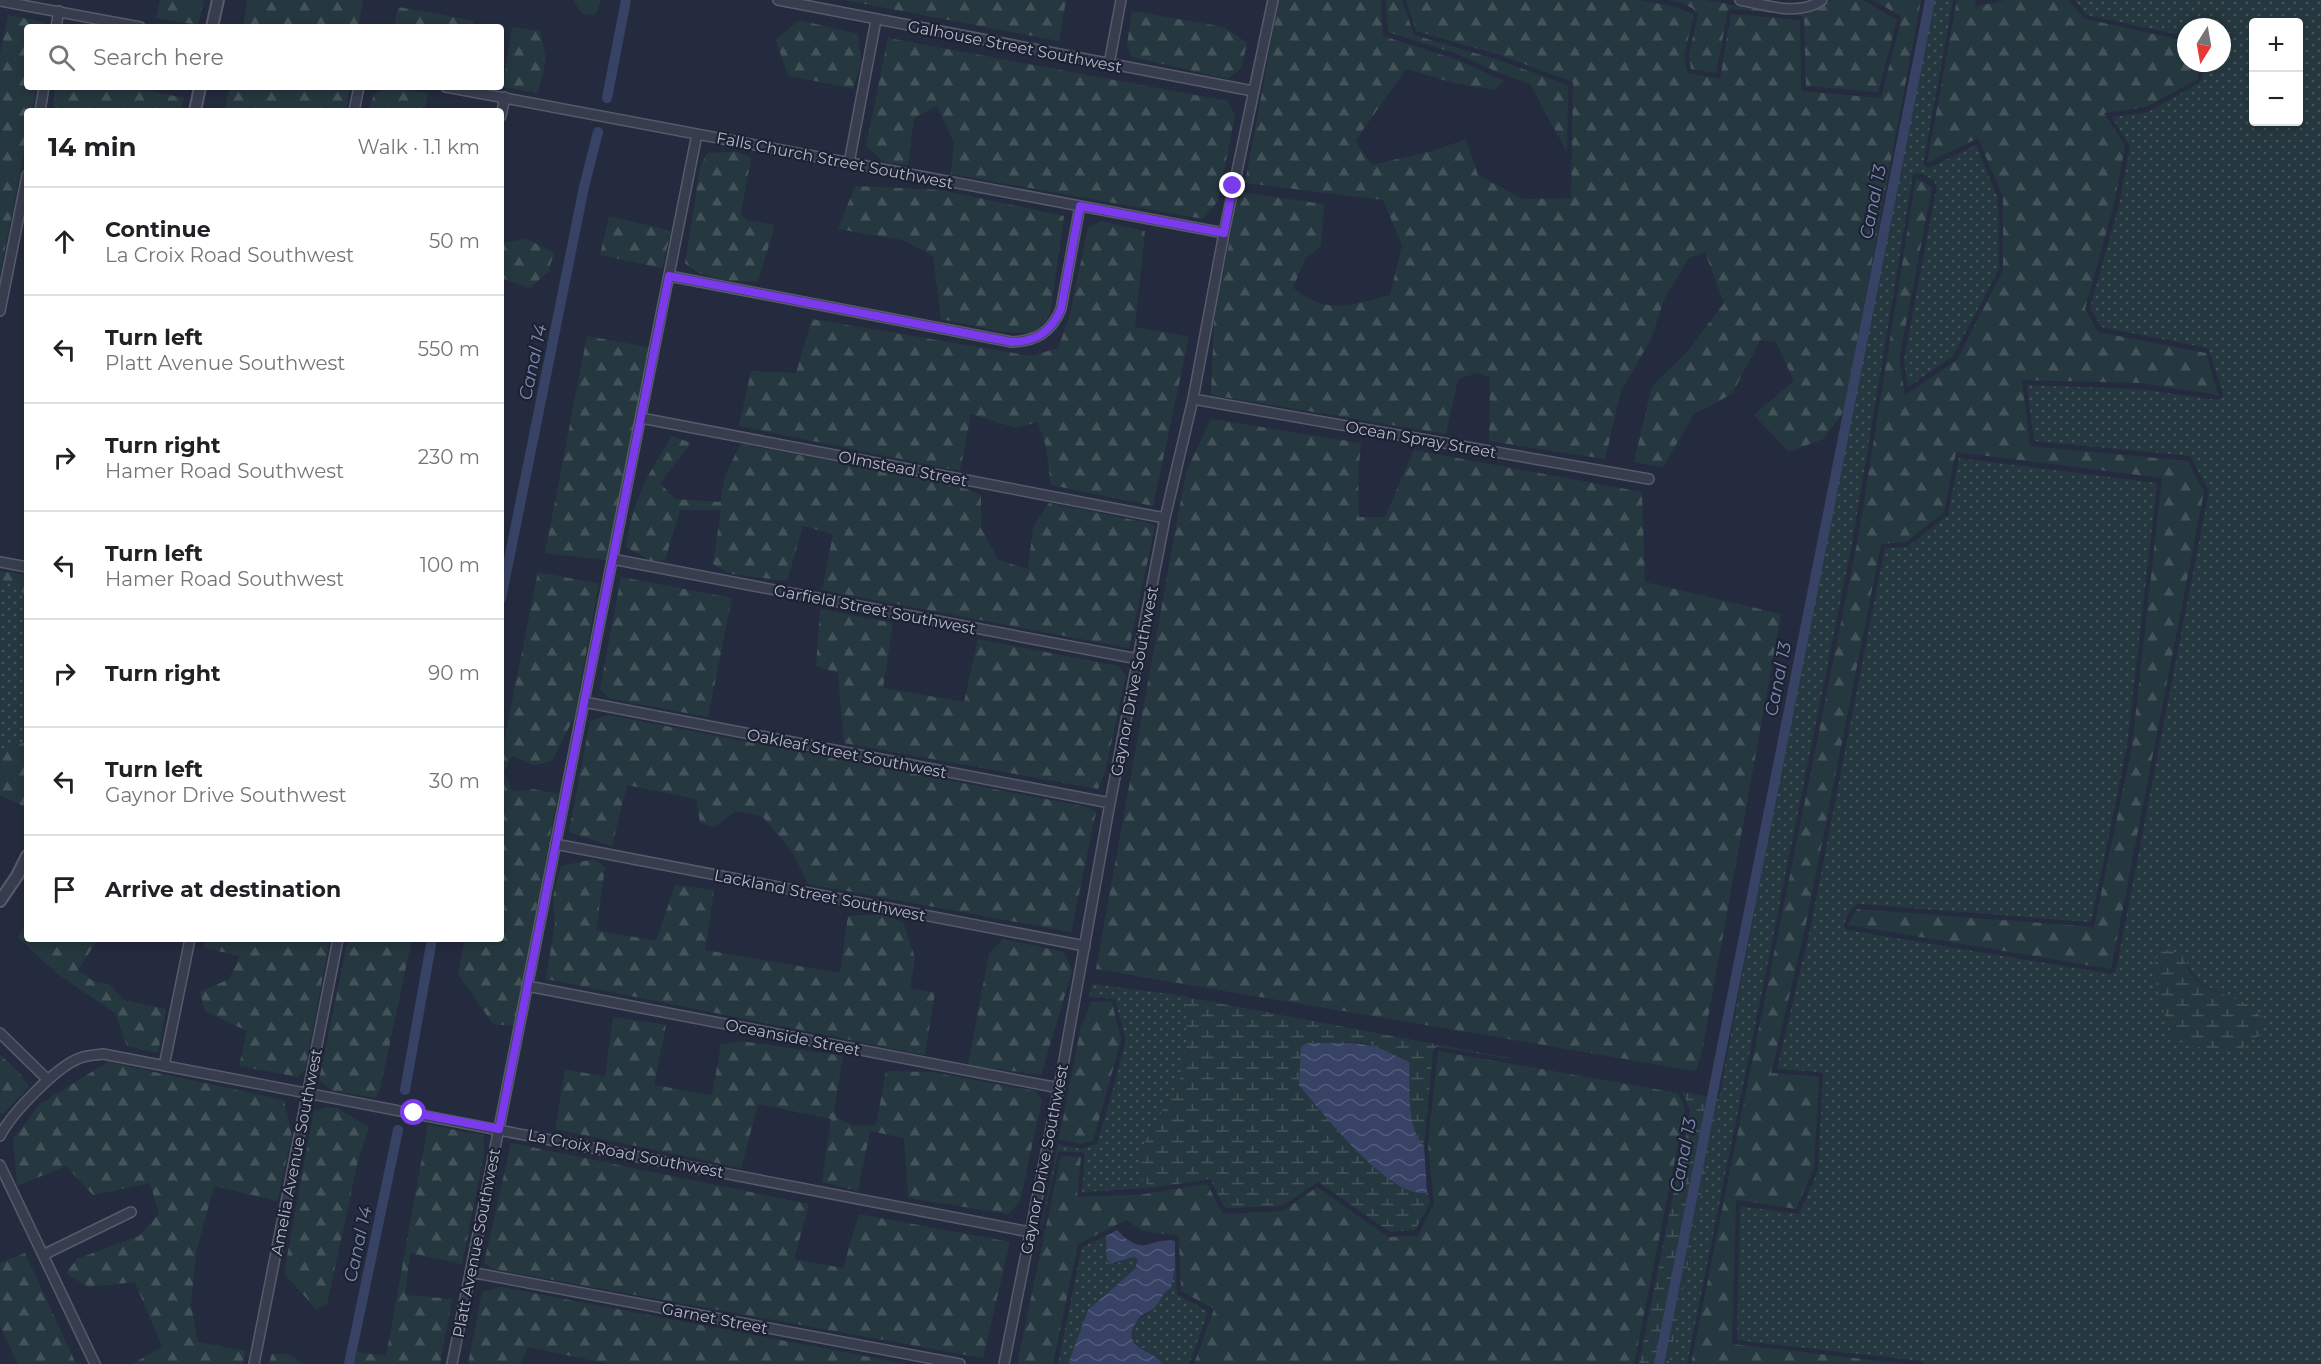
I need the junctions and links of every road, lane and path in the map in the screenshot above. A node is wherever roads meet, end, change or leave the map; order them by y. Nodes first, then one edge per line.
1 (218, 0) edge
2 (778, 0) edge
3 (1121, 0) edge
4 (1273, 0) edge
5 (1740, 0) edge
6 (1822, 0) edge
7 (0, 1) edge
8 (59, 11) junction
9 (876, 20) junction
10 (57, 24) edge
11 (126, 24) edge
12 (213, 24) edge
13 (1109, 64) junction
14 (44, 90) edge
15 (199, 90) edge
16 (358, 90) edge
17 (464, 90) edge
18 (1252, 91) junction
19 (505, 97) junction
20 (40, 108) edge
21 (196, 108) edge
22 (355, 108) edge
23 (503, 108) edge
24 (697, 134) junction
25 (849, 163) junction
26 (24, 190) edge
27 (1080, 206) junction
28 (1224, 233) junction
29 (669, 276) junction
30 (0, 311) edge
31 (1193, 399) junction
32 (641, 418) junction
33 (1650, 479) dead end
34 (1166, 518) junction
35 (612, 559) junction
36 (0, 562) edge
37 (24, 566) edge
38 (1138, 659) junction
39 (584, 702) junction
40 (1110, 803) junction
41 (555, 844) junction
42 (24, 862) edge
43 (0, 901) edge
44 (189, 942) edge
45 (337, 942) edge
46 (1085, 946) junction
47 (527, 986) junction
48 (0, 1033) edge
49 (164, 1066) junction
50 (48, 1080) junction
51 (1059, 1088) junction
52 (307, 1093) junction
53 (499, 1129) junction
54 (1, 1133) edge
55 (0, 1165) edge
56 (131, 1212) dead end
57 (1030, 1232) junction
58 (43, 1256) junction
59 (470, 1272) junction
60 (95, 1364) edge
61 (254, 1364) edge
62 (452, 1364) edge
63 (960, 1364) edge
64 (1004, 1364) edge

1 - 12 street
2 - 9 street, Galhouse Street Southwest
3 - 13 street
4 - 18 street, Gaynor Drive Southwest
5 - 6 street
7 - 8 street
8 - 10 street
8 - 11 street
9 - 13 street, Galhouse Street Southwest
9 - 25 street
13 - 18 street, Galhouse Street Southwest
14 - 20 street
15 - 21 street
16 - 22 street
17 - 19 street, Falls Church Street Southwest
18 - 28 street, Gaynor Drive Southwest
19 - 23 street
19 - 24 street, Falls Church Street Southwest
24 - 25 street, Falls Church Street Southwest
24 - 29 street, Platt Avenue Southwest
25 - 27 street, Falls Church Street Southwest
26 - 30 street
27 - 28 street, Falls Church Street Southwest
27 - 29 street
28 - 31 street, Gaynor Drive Southwest
29 - 32 street, Platt Avenue Southwest
31 - 33 street, Ocean Spray Street
31 - 34 street, Gaynor Drive Southwest
32 - 34 street, Olmstead Street
32 - 35 street, Platt Avenue Southwest
34 - 38 street, Gaynor Drive Southwest
35 - 38 street, Garfield Street Southwest
35 - 39 street, Platt Avenue Southwest
36 - 37 street
38 - 40 street, Gaynor Drive Southwest
39 - 40 street, Oakleaf Street Southwest
39 - 41 street, Platt Avenue Southwest
40 - 46 street, Gaynor Drive Southwest
41 - 46 street, Lackland Street Southwest
41 - 47 street, Platt Avenue Southwest
42 - 43 street
44 - 49 street
45 - 52 street, Amelia Avenue Southwest
46 - 51 street, Gaynor Drive Southwest
47 - 51 street, Oceanside Street
47 - 53 street, Platt Avenue Southwest
48 - 50 street
49 - 50 street, La Croix Road Southwest
49 - 52 street, La Croix Road Southwest
50 - 54 street, La Croix Road Southwest
51 - 57 street, Gaynor Drive Southwest
52 - 53 street, La Croix Road Southwest
52 - 61 street, Amelia Avenue Southwest
53 - 57 street, La Croix Road Southwest
53 - 59 street, Platt Avenue Southwest
55 - 58 street
56 - 58 street
57 - 64 street, Gaynor Drive Southwest
58 - 60 street
59 - 62 street, Platt Avenue Southwest
59 - 63 street, Garnet Street

